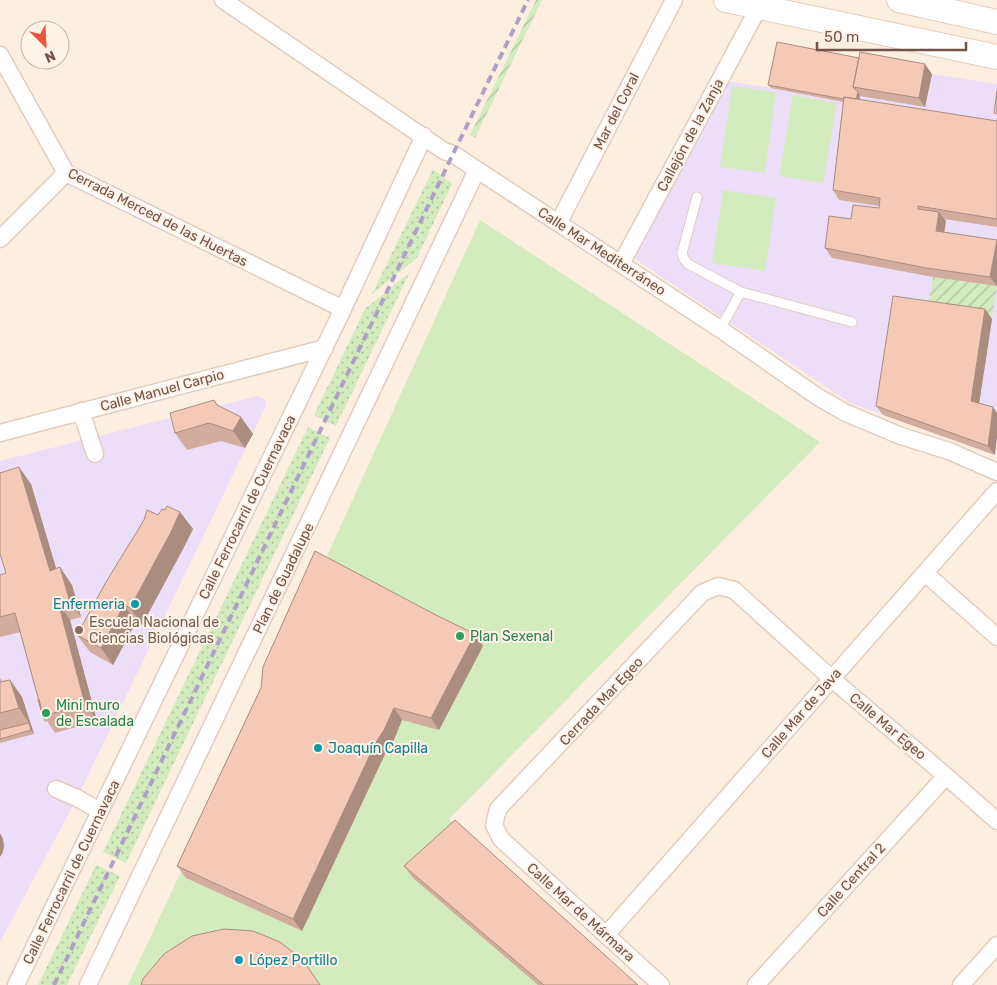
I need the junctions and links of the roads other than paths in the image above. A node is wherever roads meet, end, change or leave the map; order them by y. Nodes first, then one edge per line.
1 (223, 0) edge
2 (674, 0) edge
3 (726, 0) edge
4 (899, 0) edge
5 (759, 7) junction
6 (997, 22) edge
7 (0, 55) edge
8 (997, 57) edge
9 (424, 136) junction
10 (477, 170) junction
11 (66, 173) junction
12 (697, 197) dead end
13 (558, 222) junction
14 (0, 239) edge
15 (621, 264) junction
16 (741, 292) junction
17 (343, 309) junction
18 (852, 322) dead end
19 (720, 329) junction
20 (325, 348) junction
21 (81, 411) junction
22 (0, 433) edge
23 (95, 454) dead end
24 (997, 472) edge
25 (997, 492) edge
26 (926, 573) junction
27 (734, 590) joint
28 (997, 637) edge
29 (832, 679) junction
30 (946, 776) junction
31 (56, 789) dead end
32 (100, 811) junction
33 (997, 821) edge
34 (501, 840) joint
35 (606, 935) junction
36 (997, 945) edge
37 (16, 985) edge
38 (88, 985) edge
39 (661, 985) edge
40 (756, 985) edge
41 (961, 985) edge

1 - 9 street, Calle Mar Mediterráneo
2 - 13 street, Mar del Coral
3 - 5 main road
4 - 6 main road
5 - 8 main road
5 - 15 street, Callejón de la Zanja
7 - 11 street, Cerrada Merced de las Huertas
9 - 10 street, Calle Mar Mediterráneo
9 - 17 street, Calle Ferrocarril de Cuernavaca
10 - 13 street, Calle Mar Mediterráneo
10 - 38 street, Plan de Guadalupe
11 - 14 street
11 - 17 street, Cerrada Merced de las Huertas
12 - 16 lane
13 - 15 street, Calle Mar Mediterráneo
15 - 19 street, Calle Mar Mediterráneo
16 - 18 lane
16 - 19 lane
17 - 20 street, Calle Ferrocarril de Cuernavaca
19 - 24 street, Calle Mar Mediterráneo
20 - 21 street, Calle Manuel Carpio
20 - 32 street, Calle Ferrocarril de Cuernavaca
21 - 22 street, Calle Manuel Carpio
21 - 23 street
25 - 26 street, Calle Mar de Java
26 - 28 street
26 - 29 street, Calle Mar de Java
27 - 29 street, Calle Mar Egeo
27 - 34 street, Cerrada Mar Egeo
29 - 30 street, Calle Mar Egeo
29 - 35 street, Calle Mar de Java
30 - 33 street, Calle Mar Egeo
30 - 40 street, Calle Central 2
31 - 32 street
32 - 37 street, Calle Ferrocarril de Cuernavaca
34 - 35 street, Calle Mar de Mármara
35 - 39 street, Calle Mar de Mármara
36 - 41 street

